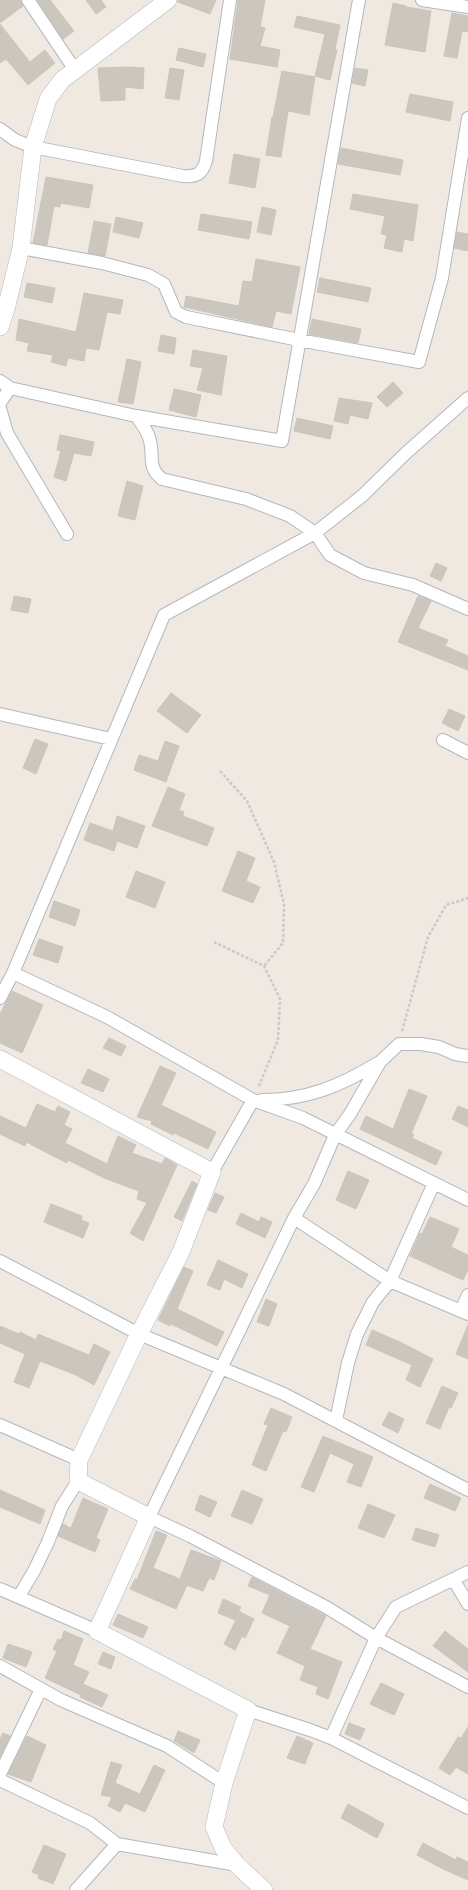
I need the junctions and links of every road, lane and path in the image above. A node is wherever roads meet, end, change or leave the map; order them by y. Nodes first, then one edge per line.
1 (28, 0) edge
2 (168, 0) edge
3 (230, 0) edge
4 (359, 0) edge
5 (422, 0) edge
6 (468, 7) edge
7 (75, 70) junction
8 (468, 118) edge
9 (0, 129) edge
10 (33, 147) junction
11 (21, 248) junction
12 (0, 327) edge
13 (299, 340) junction
14 (5, 385) edge
15 (468, 398) edge
16 (0, 403) edge
17 (0, 408) edge
18 (136, 416) junction
19 (315, 532) junction
20 (67, 534) dead end
21 (468, 609) edge
22 (0, 714) edge
23 (111, 739) junction
24 (442, 740) dead end
25 (468, 753) edge
26 (220, 771) dead end
27 (468, 898) edge
28 (214, 942) dead end
29 (264, 966) junction
30 (13, 973) junction
31 (0, 998) edge
32 (399, 1044) junction
33 (468, 1056) edge
34 (0, 1060) edge
35 (380, 1062) junction
36 (253, 1100) junction
37 (335, 1135) junction
38 (212, 1172) junction
39 (434, 1183) junction
40 (468, 1200) edge
41 (294, 1218) junction
42 (0, 1261) edge
43 (390, 1281) junction
44 (468, 1295) edge
45 (465, 1313) edge
46 (139, 1334) junction
47 (222, 1369) junction
48 (336, 1420) junction
49 (0, 1425) edge
50 (80, 1460) junction
51 (78, 1481) junction
52 (468, 1490) edge
53 (149, 1516) junction
54 (468, 1572) edge
55 (453, 1579) junction
56 (0, 1589) edge
57 (19, 1596) junction
58 (468, 1604) edge
59 (97, 1631) junction
60 (376, 1638) junction
61 (0, 1666) edge
62 (468, 1687) edge
63 (41, 1689) junction
64 (248, 1710) junction
65 (331, 1738) junction
66 (0, 1774) edge
67 (0, 1780) edge
68 (224, 1783) junction
69 (468, 1808) edge
70 (117, 1844) junction
71 (237, 1865) junction
72 (76, 1890) edge
73 (264, 1890) edge

1 - 7 street
2 - 7 street
3 - 10 street
4 - 13 street
5 - 6 street
7 - 10 street
8 - 13 street
9 - 10 street
10 - 11 street
11 - 12 street
11 - 13 street
13 - 18 street
14 - 16 street
14 - 18 street
15 - 19 street
17 - 20 street
18 - 19 street
19 - 21 street
19 - 23 street
22 - 23 street
23 - 30 street
24 - 25 street
26 - 29 path
27 - 32 path
28 - 29 path
29 - 36 path
30 - 31 street
30 - 36 street
32 - 33 street
32 - 35 street
34 - 38 street
35 - 36 street
35 - 37 street
36 - 37 street
36 - 38 street
37 - 39 street
37 - 41 street
38 - 46 street
39 - 40 street
39 - 43 street
41 - 43 street
41 - 47 street
42 - 46 street
43 - 45 street
43 - 48 street
44 - 45 street
46 - 47 street
46 - 50 street
47 - 48 street
47 - 53 street
48 - 52 street
49 - 50 street
50 - 51 street
51 - 53 street
51 - 57 street
53 - 59 street
53 - 60 street
54 - 55 street
55 - 58 street
55 - 60 street
56 - 57 street
57 - 59 street
59 - 64 street
60 - 62 street
60 - 65 street
61 - 63 street
63 - 66 street
63 - 68 street
64 - 65 street
64 - 68 street
65 - 69 street
67 - 70 street
68 - 71 street
70 - 71 street
70 - 72 street
71 - 73 street

